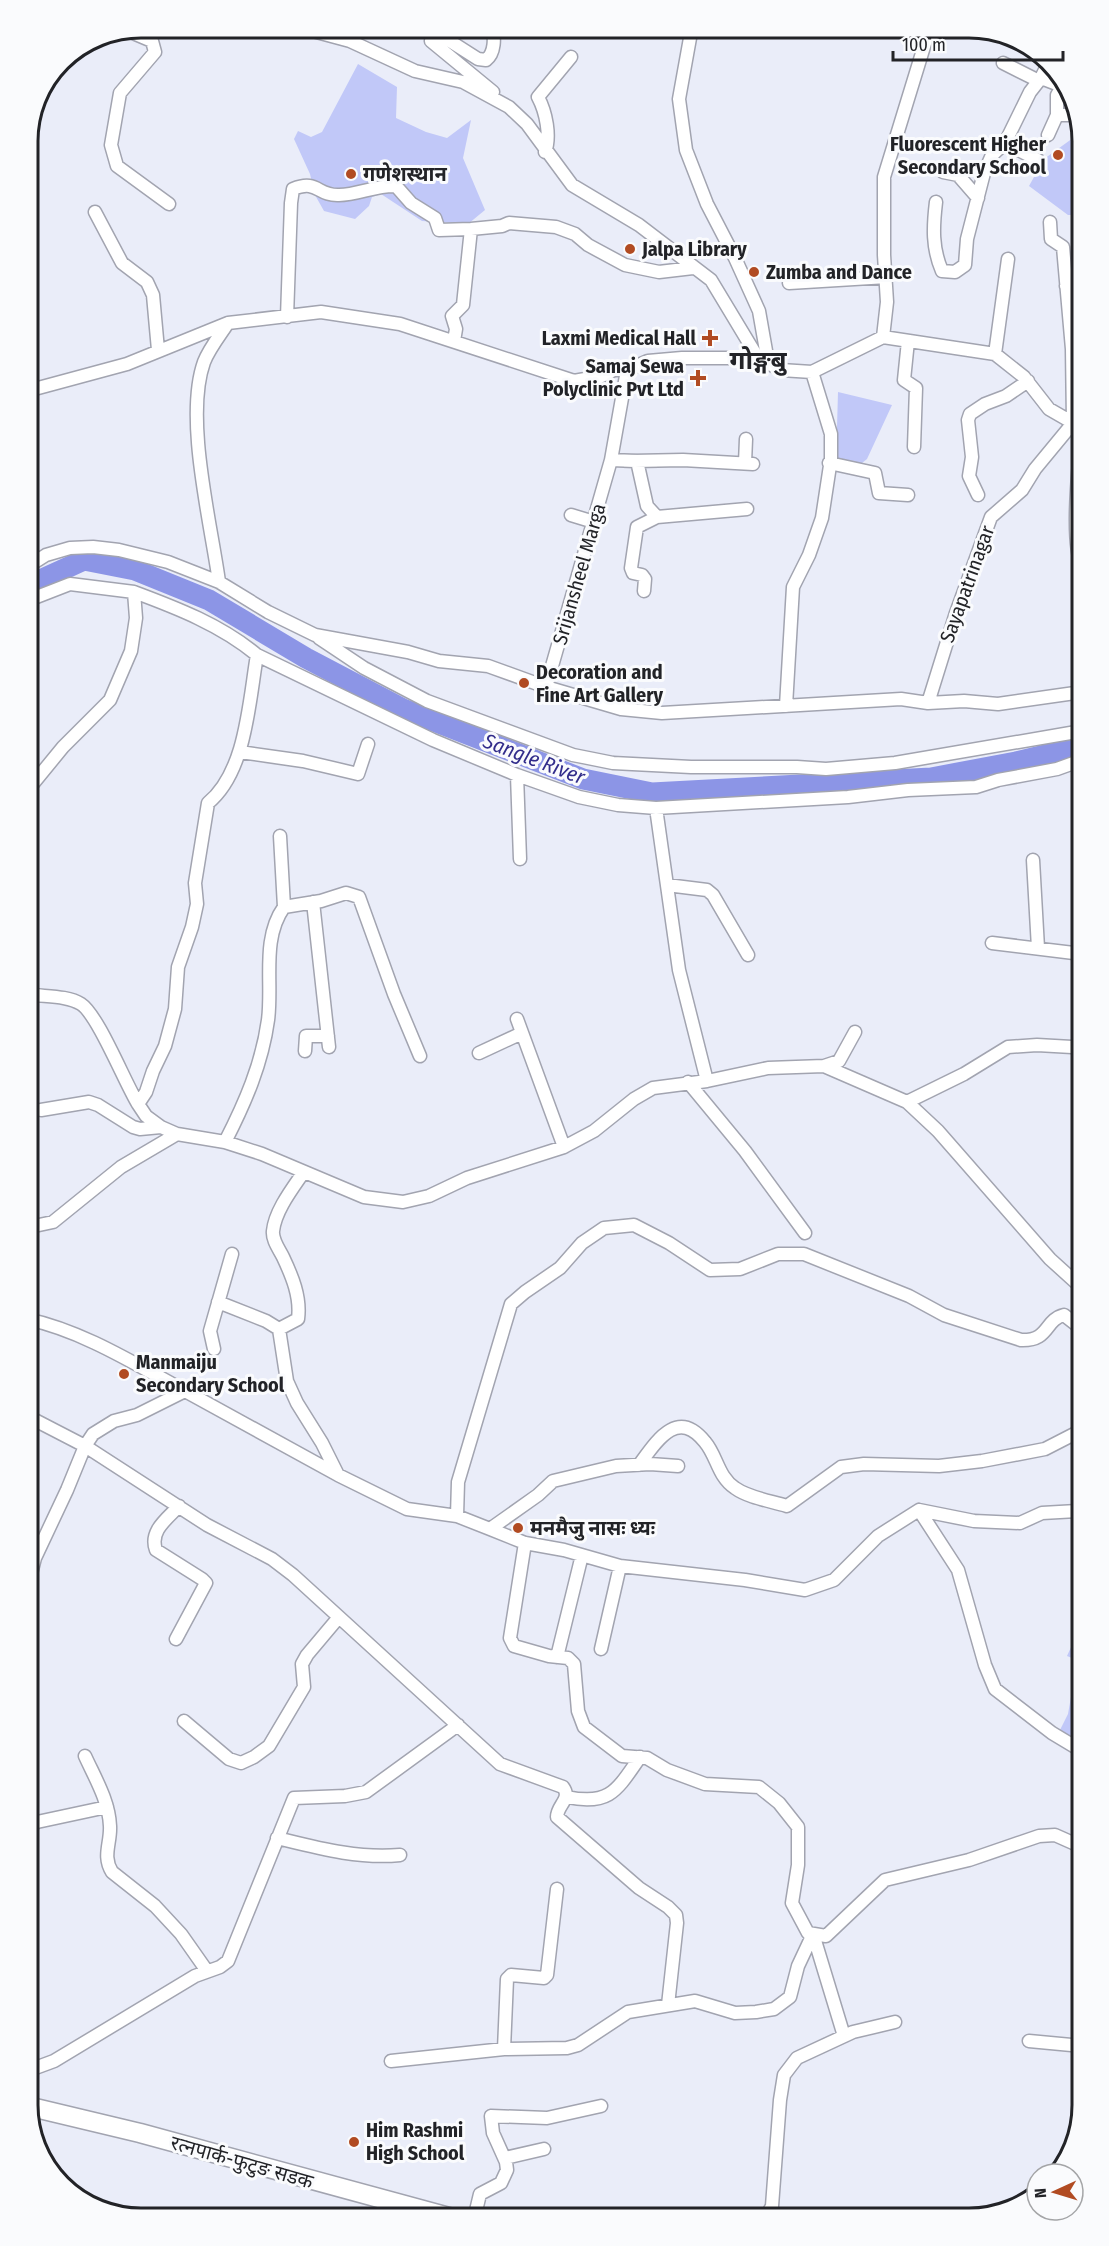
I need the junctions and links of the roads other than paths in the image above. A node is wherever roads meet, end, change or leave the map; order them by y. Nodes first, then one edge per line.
1 (145, 38) edge
2 (339, 38) edge
3 (432, 38) edge
4 (445, 38) edge
5 (494, 38) edge
6 (690, 38) edge
7 (927, 38) edge
8 (571, 57) dead end
9 (1003, 63) dead end
10 (1044, 71) edge
11 (1040, 79) junction
12 (1051, 80) edge
13 (1059, 91) edge
14 (509, 107) junction
15 (1057, 115) junction
16 (1068, 115) edge
17 (1048, 135) dead end
18 (1005, 143) junction
19 (545, 152) junction
20 (1038, 160) dead end
21 (943, 172) dead end
22 (978, 198) junction
23 (936, 202) dead end
24 (169, 204) dead end
25 (95, 212) dead end
26 (1050, 222) dead end
27 (471, 230) junction
28 (1008, 259) dead end
29 (693, 268) junction
30 (887, 277) junction
31 (789, 283) dead end
32 (1066, 286) junction
33 (1072, 287) edge
34 (287, 317) junction
35 (1072, 321) edge
36 (228, 323) junction
37 (883, 337) junction
38 (454, 340) junction
39 (909, 341) junction
40 (158, 350) junction
41 (995, 354) junction
42 (763, 360) junction
43 (627, 370) junction
44 (812, 372) junction
45 (1028, 381) junction
46 (38, 388) edge
47 (1072, 422) edge
48 (1072, 430) edge
49 (746, 440) dead end
50 (914, 447) dead end
51 (611, 460) junction
52 (632, 461) junction
53 (829, 463) junction
54 (908, 495) dead end
55 (978, 495) dead end
56 (747, 509) dead end
57 (571, 515) dead end
58 (657, 517) junction
59 (594, 522) junction
60 (38, 560) edge
61 (219, 582) junction
62 (644, 591) dead end
63 (134, 592) junction
64 (38, 596) edge
65 (315, 635) junction
66 (257, 655) junction
67 (546, 687) junction
68 (1072, 693) edge
69 (928, 703) junction
70 (786, 706) junction
71 (1072, 733) edge
72 (368, 744) dead end
73 (240, 752) junction
74 (1072, 764) edge
75 (517, 775) junction
76 (38, 778) edge
77 (656, 808) junction
78 (280, 836) dead end
79 (520, 859) dead end
80 (1033, 860) dead end
81 (667, 885) junction
82 (313, 903) junction
83 (284, 907) junction
84 (992, 942) dead end
85 (1038, 948) junction
86 (1072, 953) edge
87 (747, 955) dead end
88 (38, 995) edge
89 (517, 1019) dead end
90 (855, 1032) dead end
91 (522, 1033) junction
92 (1072, 1047) edge
93 (305, 1051) dead end
94 (479, 1053) dead end
95 (420, 1056) dead end
96 (824, 1066) junction
97 (707, 1081) junction
98 (688, 1082) junction
99 (907, 1102) junction
100 (138, 1104) junction
101 (41, 1110) dead end
102 (160, 1127) junction
103 (177, 1134) junction
104 (225, 1142) junction
105 (564, 1147) junction
106 (303, 1173) junction
107 (38, 1225) edge
108 (805, 1233) dead end
109 (232, 1254) dead end
110 (1072, 1279) edge
111 (218, 1302) junction
112 (38, 1321) edge
113 (1072, 1321) edge
114 (279, 1329) junction
115 (214, 1349) dead end
116 (185, 1391) junction
117 (38, 1422) edge
118 (1072, 1435) edge
119 (85, 1446) junction
120 (639, 1465) junction
121 (678, 1466) dead end
122 (338, 1475) junction
123 (179, 1506) junction
124 (919, 1510) junction
125 (1072, 1511) edge
126 (457, 1516) junction
127 (490, 1529) junction
128 (525, 1543) junction
129 (38, 1551) edge
130 (582, 1555) junction
131 (620, 1566) junction
132 (339, 1617) junction
133 (176, 1639) dead end
134 (601, 1649) dead end
135 (557, 1657) junction
136 (184, 1721) dead end
137 (458, 1725) junction
138 (1072, 1745) edge
139 (85, 1756) dead end
140 (640, 1757) junction
141 (567, 1797) junction
142 (106, 1808) junction
143 (38, 1822) edge
144 (277, 1838) junction
145 (1072, 1843) edge
146 (400, 1856) dead end
147 (557, 1889) dead end
148 (813, 1934) junction
149 (207, 1971) junction
150 (668, 2005) junction
151 (895, 2022) dead end
152 (844, 2036) junction
153 (1029, 2041) dead end
154 (1072, 2045) edge
155 (504, 2049) junction
156 (391, 2061) dead end
157 (38, 2067) edge
158 (601, 2106) dead end
159 (38, 2109) edge
160 (544, 2149) dead end
161 (505, 2158) junction
162 (416, 2208) edge
163 (477, 2208) edge
164 (771, 2208) edge

1 - 24 street
2 - 14 street
3 - 14 street
4 - 5 street
6 - 42 street
7 - 30 street
8 - 19 street
9 - 11 street
10 - 11 street
11 - 12 street
11 - 18 street
13 - 15 street
14 - 19 street
15 - 16 street
15 - 17 street
18 - 20 street
18 - 22 street
19 - 29 street
21 - 22 street
22 - 23 street
25 - 40 street
26 - 32 street
27 - 29 street
27 - 34 street
27 - 38 street
28 - 41 street
29 - 42 street
30 - 31 street
30 - 37 street
32 - 33 street
32 - 35 street
34 - 36 street
34 - 38 street
36 - 40 street
36 - 61 street
37 - 39 street
37 - 44 street
38 - 43 street
39 - 41 street
39 - 50 street
40 - 46 street
41 - 45 street
42 - 43 street
42 - 44 street
43 - 51 street, Srijansheel Marga
44 - 53 street
45 - 47 street
45 - 55 street
48 - 69 street, Sayapatrinagar
49 - 52 street
51 - 52 street
51 - 59 street, Srijansheel Marga
52 - 58 street
53 - 54 street
53 - 70 street
56 - 58 street
57 - 59 street
58 - 62 street
59 - 67 street, Srijansheel Marga
60 - 61 street
61 - 65 street
63 - 64 street
63 - 66 street
63 - 76 street
65 - 67 street
65 - 71 street
66 - 73 street
66 - 75 street
67 - 70 street
68 - 69 street
69 - 70 street
72 - 73 street
73 - 100 street
74 - 77 street
75 - 77 street
75 - 79 street
77 - 81 street
78 - 83 street
80 - 85 street
81 - 87 street
81 - 97 street
82 - 83 street
82 - 93 street
82 - 95 street
83 - 104 street
84 - 85 street
85 - 86 street
88 - 100 street
89 - 91 street
90 - 96 street
91 - 94 street
91 - 105 street
92 - 99 street
96 - 97 street
96 - 99 street
97 - 98 street
98 - 105 street
98 - 108 street
99 - 110 street
100 - 102 street
101 - 102 street
102 - 103 street
103 - 104 street
103 - 107 street
104 - 106 street
105 - 106 street
106 - 114 street
109 - 111 street
111 - 114 street
111 - 115 street
112 - 116 street
113 - 126 street
114 - 122 street
116 - 119 street
116 - 122 street
117 - 119 street
118 - 120 street
119 - 123 street
119 - 129 street
120 - 121 street
120 - 127 street
122 - 126 street
123 - 132 street
123 - 133 street
124 - 125 street
124 - 131 street
124 - 138 street
126 - 127 street
127 - 128 street
128 - 130 street
128 - 135 street
130 - 131 street
130 - 135 street
131 - 134 street
132 - 136 street
132 - 137 street
135 - 140 street
137 - 141 street
137 - 144 street
139 - 142 street
140 - 141 street
140 - 148 street
141 - 150 street
142 - 143 street
142 - 149 street
144 - 146 street
144 - 149 street
145 - 148 street
147 - 155 street
148 - 150 street
148 - 152 street
149 - 157 street
150 - 155 street
151 - 152 street
152 - 164 street
153 - 154 street
155 - 156 street
158 - 161 street
159 - 162 street, रत्नपार्क-फुटुङ सडक
160 - 161 street
161 - 163 street

